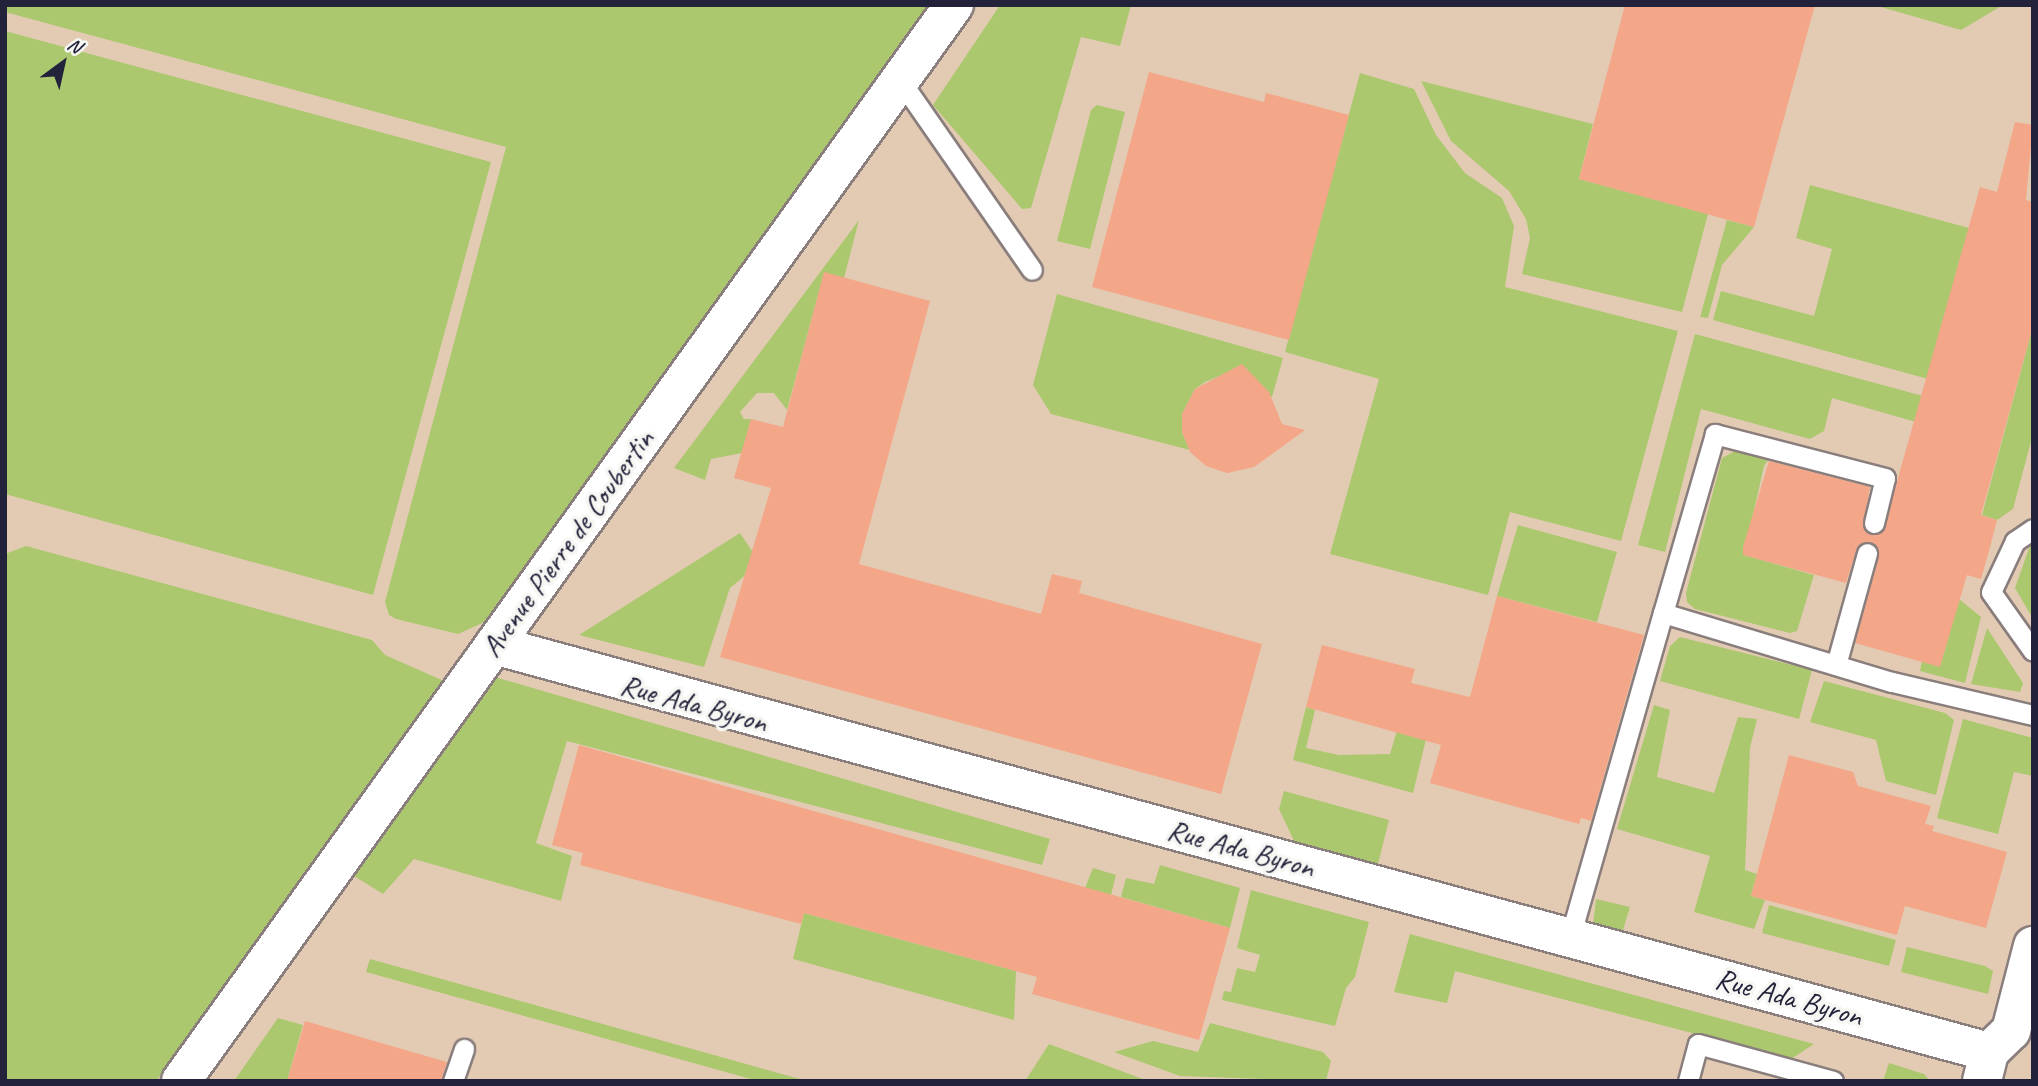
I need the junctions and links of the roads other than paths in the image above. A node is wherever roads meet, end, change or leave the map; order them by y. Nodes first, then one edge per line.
1 (954, 5) edge
2 (901, 80) junction
3 (1032, 270) dead end
4 (1874, 523) dead end
5 (2033, 529) edge
6 (1867, 553) dead end
7 (1663, 613) junction
8 (494, 645) junction
9 (2033, 651) edge
10 (1836, 665) junction
11 (2033, 715) edge
12 (1570, 937) junction
13 (2033, 946) edge
14 (464, 1049) dead end
15 (1985, 1067) edge
16 (181, 1081) edge
17 (453, 1081) edge
18 (1688, 1081) edge
19 (1833, 1081) edge

1 - 2 street, Avenue Pierre de Coubertin
2 - 3 lane
2 - 8 street, Avenue Pierre de Coubertin
4 - 7 lane
5 - 9 lane
6 - 10 lane
7 - 10 lane
7 - 12 lane
8 - 12 street, Rue Ada Byron
8 - 16 street, Avenue Pierre de Coubertin
10 - 11 lane
12 - 15 street, Rue Ada Byron
13 - 15 street
14 - 17 lane
18 - 19 lane

